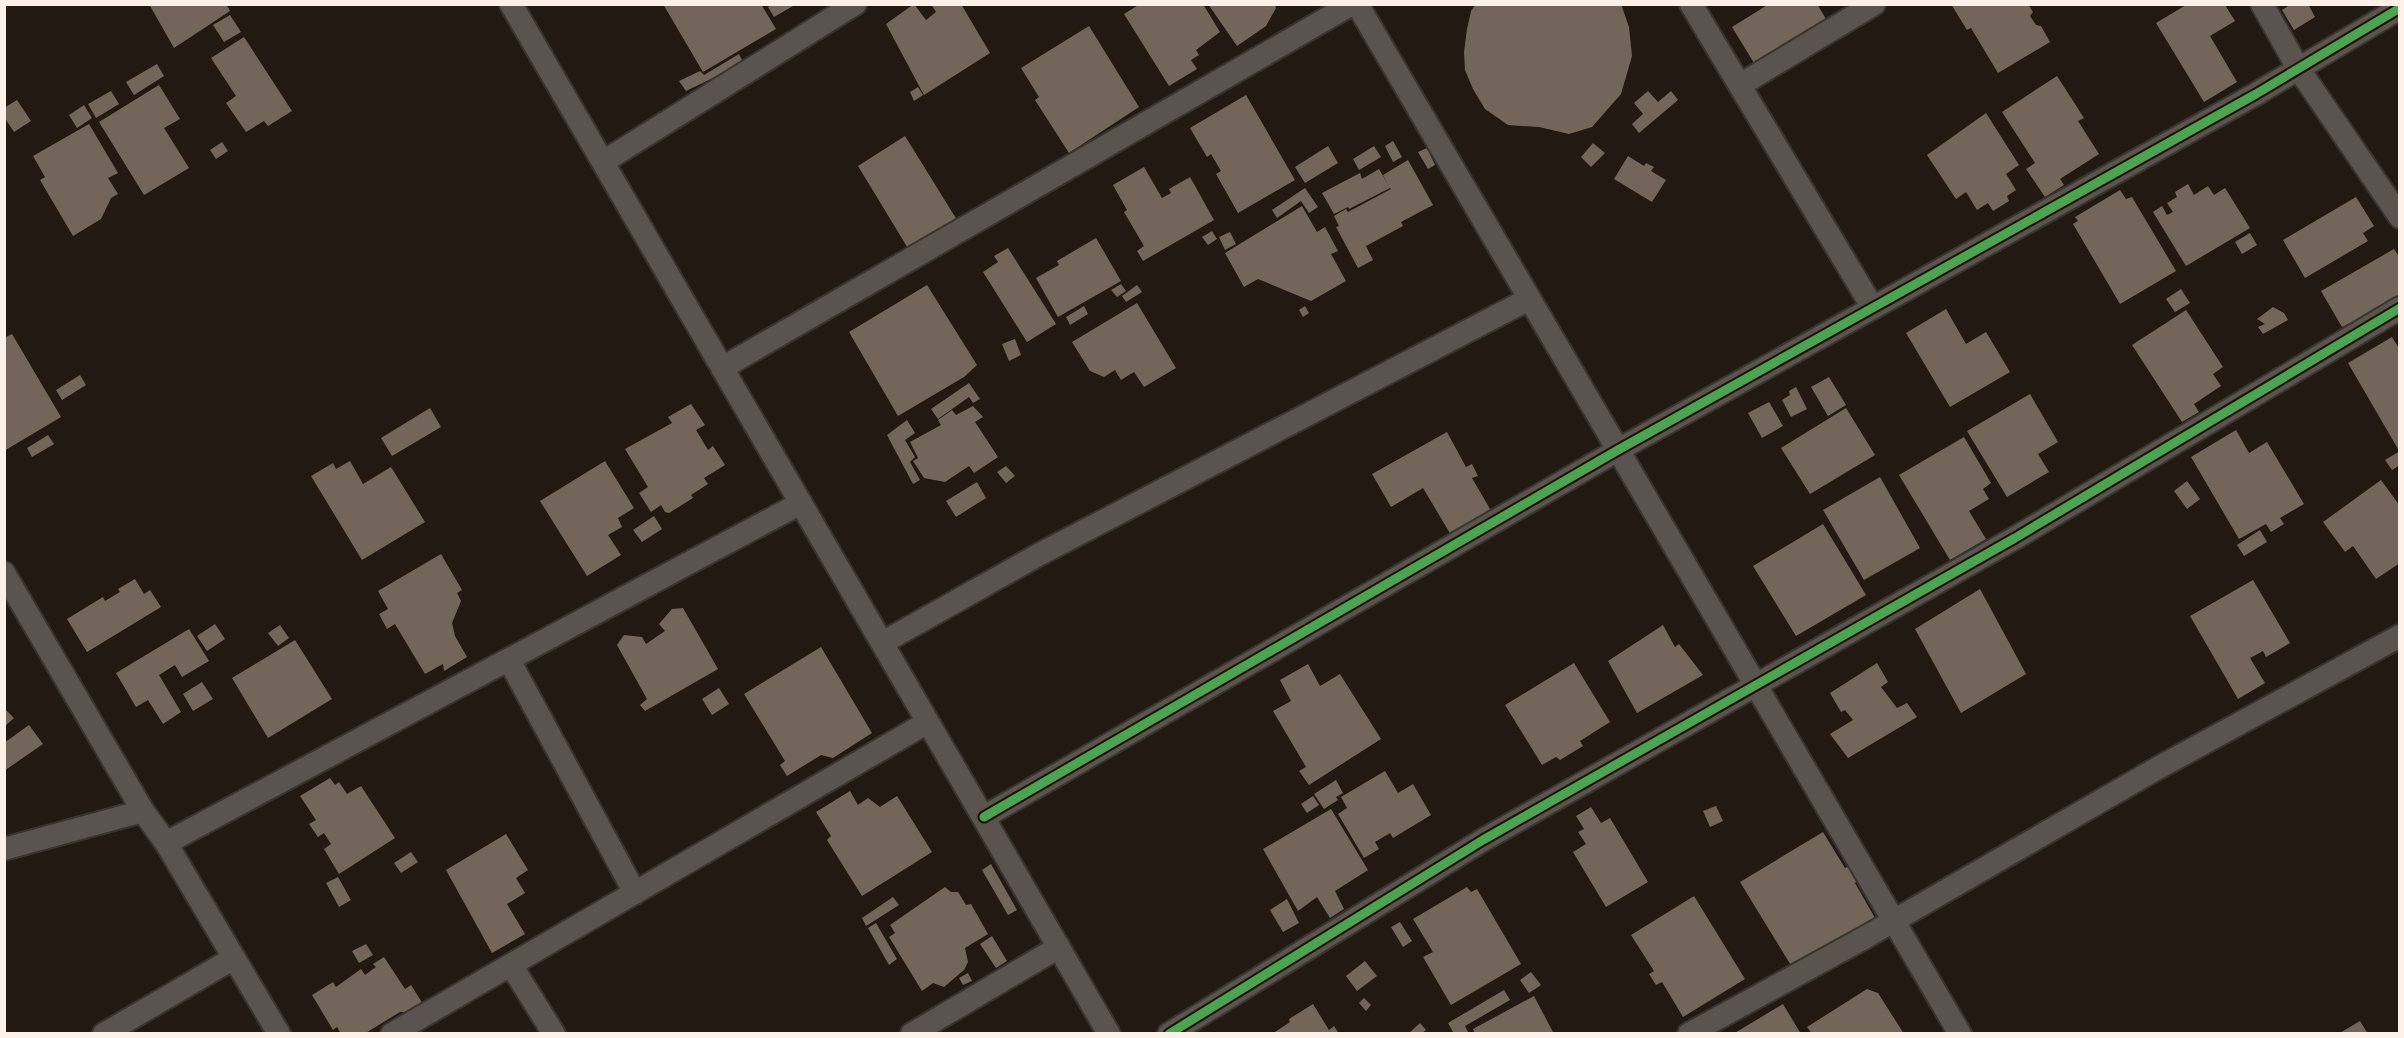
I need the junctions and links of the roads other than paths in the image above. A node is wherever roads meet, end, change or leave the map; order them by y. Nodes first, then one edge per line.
1 (511, 4) edge
2 (855, 4) edge
3 (1352, 4) edge
4 (1357, 4) edge
5 (1691, 4) edge
6 (1875, 4) edge
7 (2262, 4) edge
8 (2400, 8) edge
9 (2298, 68) junction
10 (1740, 85) junction
11 (603, 162) junction
12 (2400, 217) edge
13 (1529, 299) junction
14 (1873, 308) junction
15 (2400, 308) edge
16 (722, 368) junction
17 (1618, 450) junction
18 (801, 503) junction
19 (4, 573) edge
20 (2400, 636) edge
21 (882, 643) junction
22 (509, 660) junction
23 (1757, 685) junction
24 (928, 722) junction
25 (143, 811) junction
26 (984, 818) junction
27 (166, 843) junction
28 (4, 849) edge
29 (635, 893) junction
30 (1895, 921) junction
31 (1059, 947) junction
32 (234, 958) junction
33 (511, 965) junction
34 (104, 1034) edge
35 (279, 1034) edge
36 (392, 1034) edge
37 (554, 1034) edge
38 (912, 1034) edge
39 (1109, 1034) edge
40 (1169, 1034) edge
41 (1689, 1034) edge
42 (1960, 1034) edge

1 - 11 street
2 - 11 street
3 - 16 street
4 - 13 street
5 - 10 street
6 - 10 street
7 - 9 street
8 - 9 street
9 - 12 street
9 - 14 street
10 - 14 street
11 - 16 street
13 - 17 street
13 - 21 street
14 - 17 street
15 - 23 street
16 - 18 street
17 - 23 street
17 - 26 street
18 - 21 street
18 - 22 street
19 - 25 street
20 - 30 street
21 - 24 street
22 - 27 street
22 - 29 street
23 - 30 street
23 - 40 street
24 - 26 street
24 - 29 street
25 - 27 street
25 - 28 street
26 - 31 street
27 - 32 street
29 - 33 street
30 - 41 street
30 - 42 street
31 - 38 street
31 - 39 street
32 - 34 street
32 - 35 street
33 - 36 street
33 - 37 street

